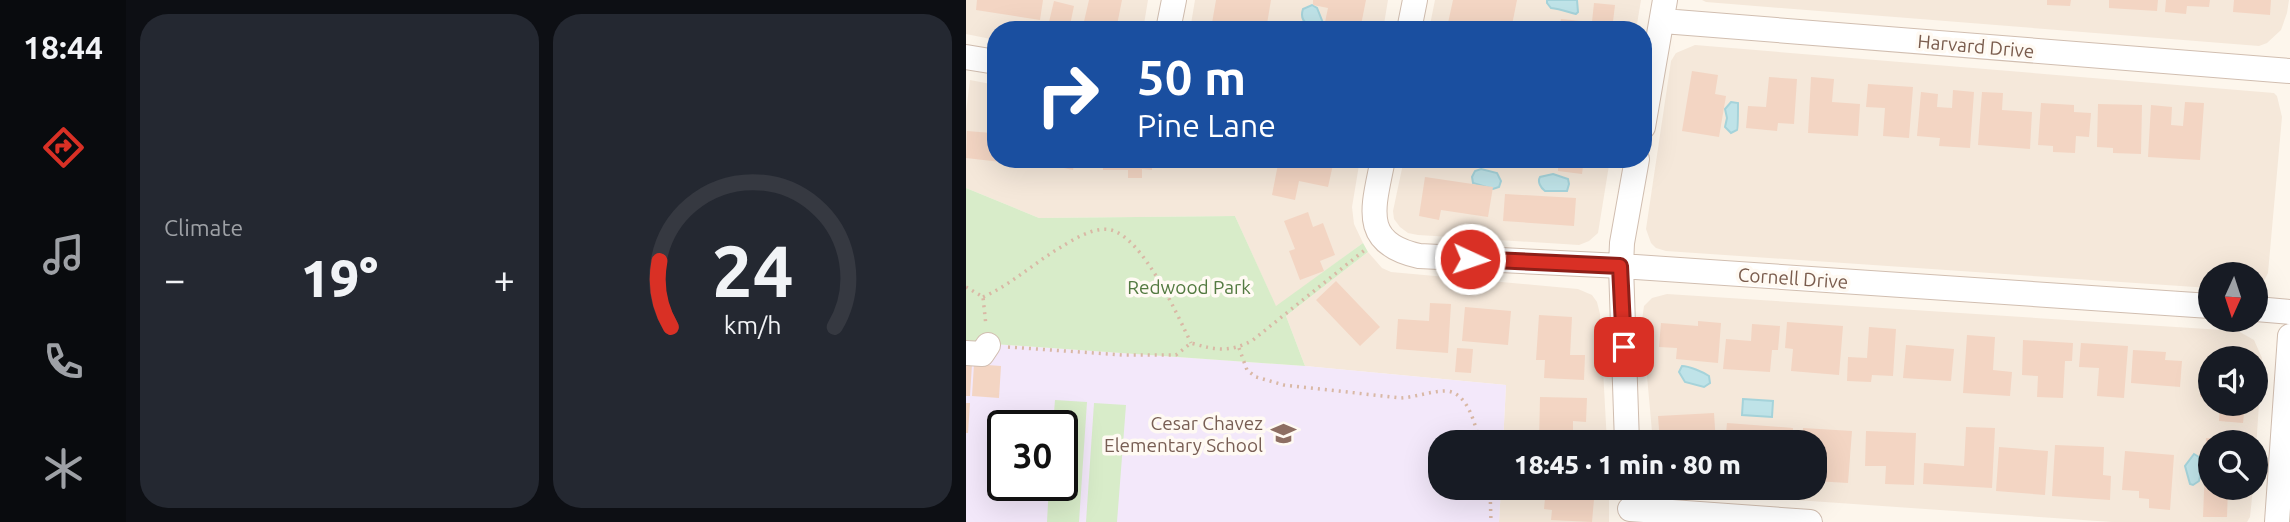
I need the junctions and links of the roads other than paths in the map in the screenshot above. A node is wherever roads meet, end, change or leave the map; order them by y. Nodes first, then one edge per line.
1 (1174, 0) edge
2 (1415, 0) edge
3 (1664, 10) edge
4 (1170, 21) edge
5 (1411, 21) edge
6 (966, 57) edge
7 (987, 60) edge
8 (2290, 71) edge
9 (1652, 77) edge
10 (1381, 168) edge
11 (1635, 168) edge
12 (1620, 266) junction
13 (2198, 305) edge
14 (2268, 310) edge
15 (2290, 312) edge
16 (2290, 336) edge
17 (1626, 430) edge
18 (1629, 507) edge
19 (1810, 522) edge
20 (2277, 522) edge

1 - 4 street
2 - 5 street
3 - 8 street, Harvard Drive
3 - 9 street
6 - 7 street
10 - 12 street, Cornell Drive
11 - 12 street
12 - 13 street, Cornell Drive
12 - 17 street
14 - 15 street
16 - 20 street
18 - 19 street

